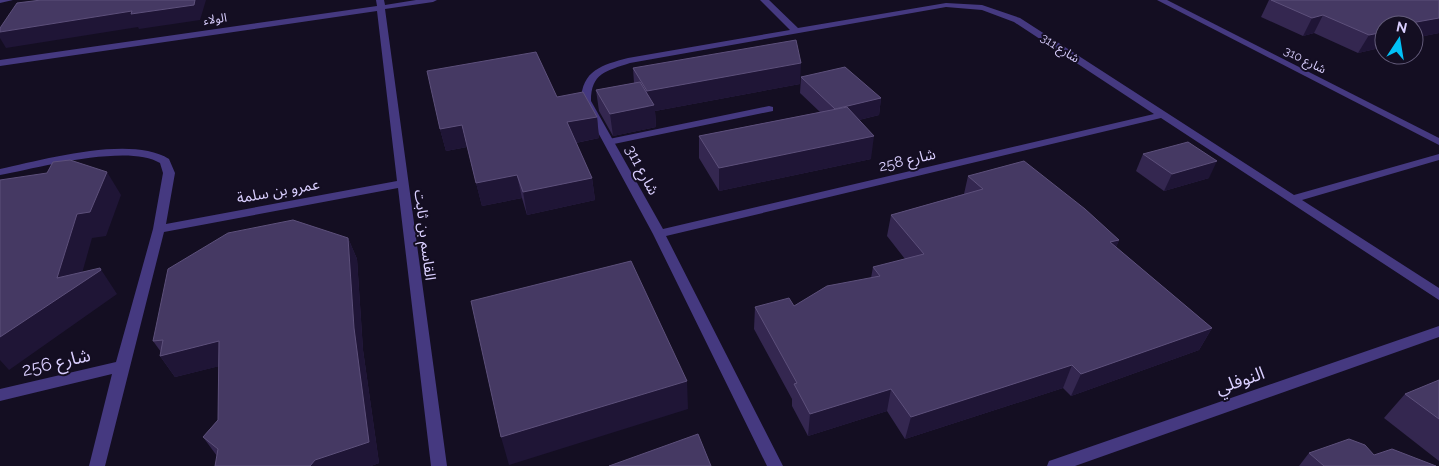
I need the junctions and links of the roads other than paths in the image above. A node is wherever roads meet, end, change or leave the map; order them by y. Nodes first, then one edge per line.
1 (9, 0) edge
2 (433, 0) edge
3 (764, 0) edge
4 (1160, 0) edge
5 (0, 1) edge
6 (381, 4) edge
7 (796, 31) junction
8 (0, 63) edge
9 (769, 110) dead end
10 (1162, 115) junction
11 (609, 142) junction
12 (1439, 142) edge
13 (1439, 157) edge
14 (0, 172) edge
15 (402, 184) junction
16 (1292, 199) junction
17 (159, 229) junction
18 (659, 234) junction
19 (1439, 296) edge
20 (1439, 331) edge
21 (122, 366) junction
22 (0, 395) edge
23 (97, 466) edge
24 (439, 466) edge
25 (775, 466) edge
26 (1055, 466) edge

1 - 5 street
2 - 6 street, الولاء
3 - 7 street
4 - 12 street, شارع 310
6 - 8 street, الولاء
6 - 15 street, القاسم بن ثابت
7 - 10 street, شارع 311
7 - 11 street, شارع 311
9 - 11 street
10 - 16 street, شارع 311
10 - 18 street, شارع 258
11 - 18 street, شارع 311
13 - 16 street
14 - 17 street
15 - 17 street, عمرو بن سلمة
15 - 24 street, القاسم بن ثابت
16 - 19 street, شارع 311
17 - 21 street
18 - 25 street, شارع 311
20 - 26 street, النوفلي
21 - 22 street, شارع 256
21 - 23 street

